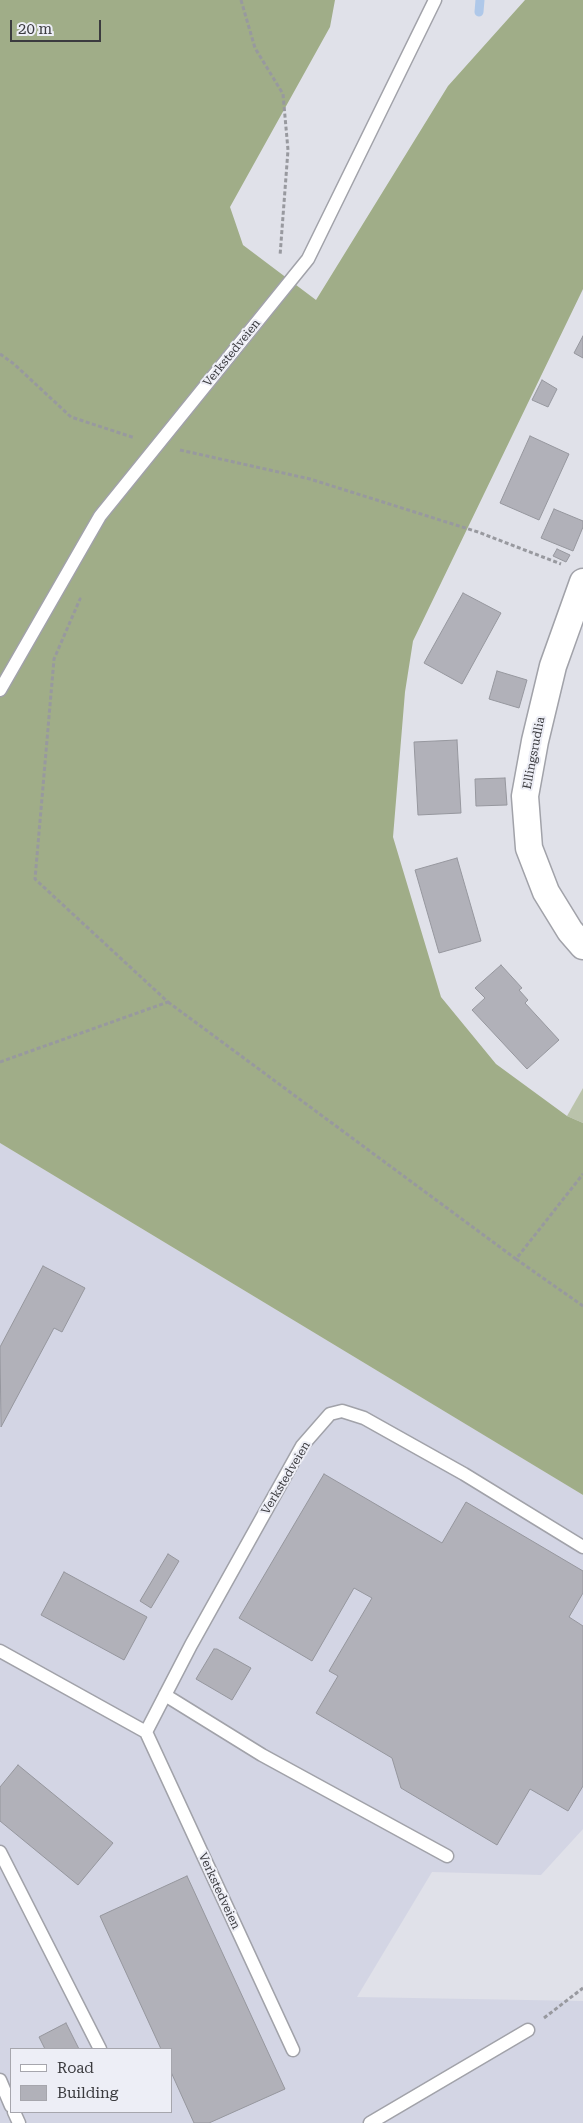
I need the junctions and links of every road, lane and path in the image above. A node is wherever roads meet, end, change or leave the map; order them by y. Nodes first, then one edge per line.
1 (241, 0) edge
2 (435, 0) edge
3 (277, 297) junction
4 (0, 354) edge
5 (157, 445) junction
6 (574, 574) edge
7 (59, 587) junction
8 (0, 690) edge
9 (583, 946) edge
10 (168, 1002) junction
11 (0, 1062) edge
12 (583, 1174) edge
13 (516, 1259) junction
14 (583, 1306) edge
15 (583, 1547) edge
16 (0, 1651) edge
17 (165, 1695) junction
18 (146, 1732) junction
19 (0, 1852) edge
20 (447, 1856) dead end
21 (583, 1988) edge
22 (528, 2030) joint
23 (99, 2048) edge
24 (293, 2050) dead end
25 (0, 2080) edge
26 (10, 2104) edge
27 (370, 2123) edge

1 - 3 path
2 - 3 lane, Verkstedveien
3 - 5 lane, Verkstedveien
4 - 5 path
5 - 6 path
5 - 7 lane, Verkstedveien
6 - 9 street, Ellingsrudlia
7 - 8 lane, Verkstedveien
7 - 10 path
10 - 11 path
10 - 13 path
12 - 13 path
13 - 14 path
15 - 17 lane, Verkstedveien
16 - 18 lane
17 - 18 lane, Verkstedveien
17 - 20 lane
18 - 24 lane, Verkstedveien
19 - 23 lane
21 - 22 path
22 - 27 lane
25 - 26 lane

